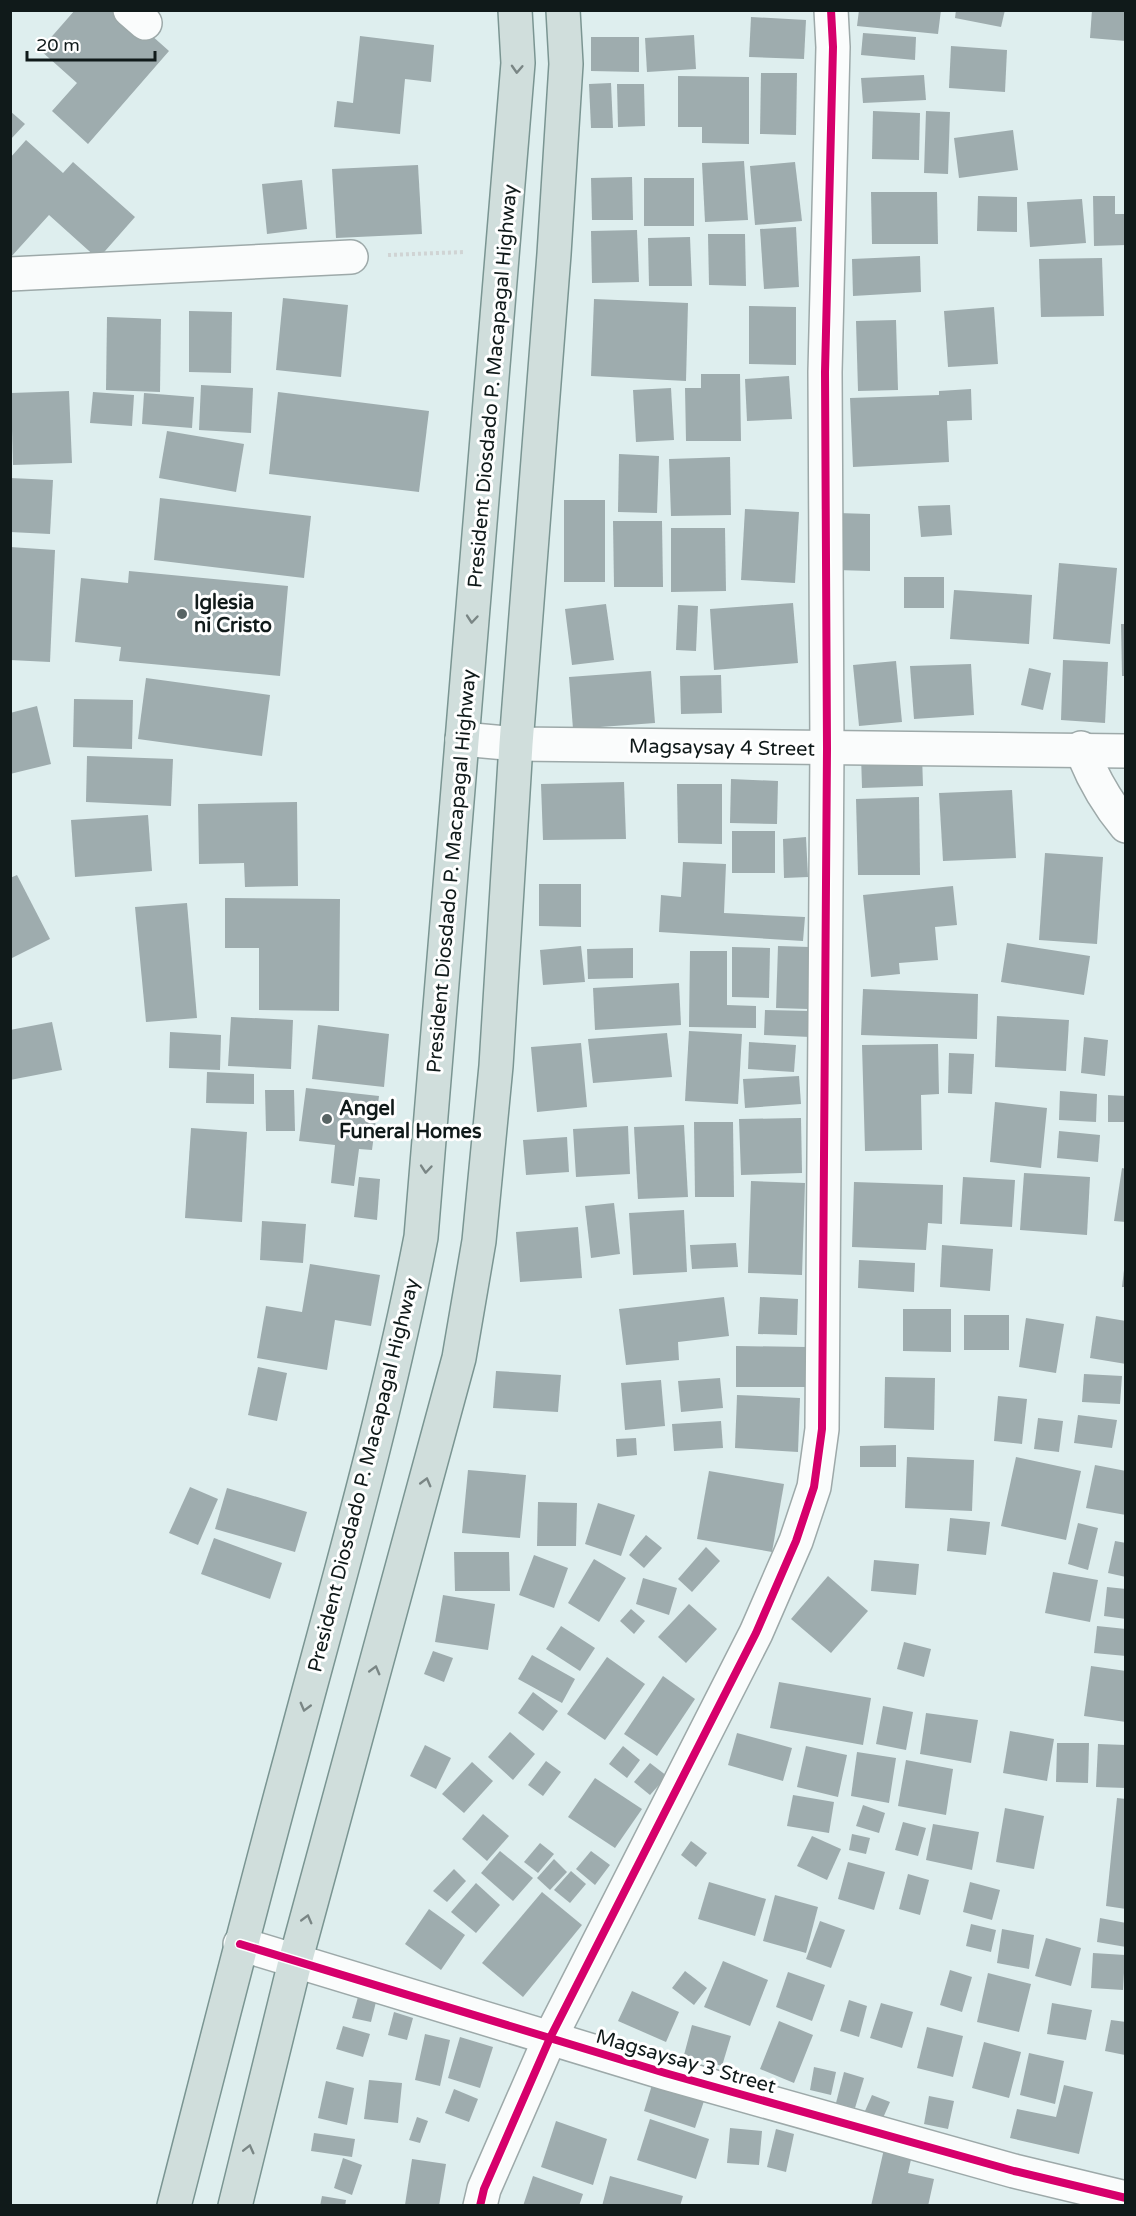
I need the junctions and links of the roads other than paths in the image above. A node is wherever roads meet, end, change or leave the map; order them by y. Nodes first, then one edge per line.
1 (515, 10) edge
2 (563, 10) edge
3 (831, 10) edge
4 (351, 257) road end
5 (10, 274) edge
6 (462, 739) junction
7 (516, 744) junction
8 (827, 748) junction
9 (1081, 748) junction
10 (1125, 751) edge
11 (1125, 826) edge
12 (240, 1944) junction
13 (295, 1962) junction
14 (550, 2038) junction
15 (1125, 2198) edge
16 (174, 2205) edge
17 (235, 2205) edge
18 (480, 2205) edge

1 -> 6 main road, President Diosdado P. Macapagal Highway
2 - 7 main road
3 - 8 street
4 - 5 street
6 - 7 street, Magsaysay 4 Street
6 -> 12 main road, President Diosdado P. Macapagal Highway
7 - 8 street, Magsaysay 4 Street
13 -> 7 main road
8 - 9 street, Magsaysay 4 Street
8 - 14 street
9 - 10 street, Magsaysay 4 Street
9 - 11 street
12 - 13 street, Magsaysay 3 Street
12 - 16 main road, President Diosdado P. Macapagal Highway
13 - 14 street, Magsaysay 3 Street
17 -> 13 main road
14 - 15 street, Magsaysay 3 Street
14 - 18 street

